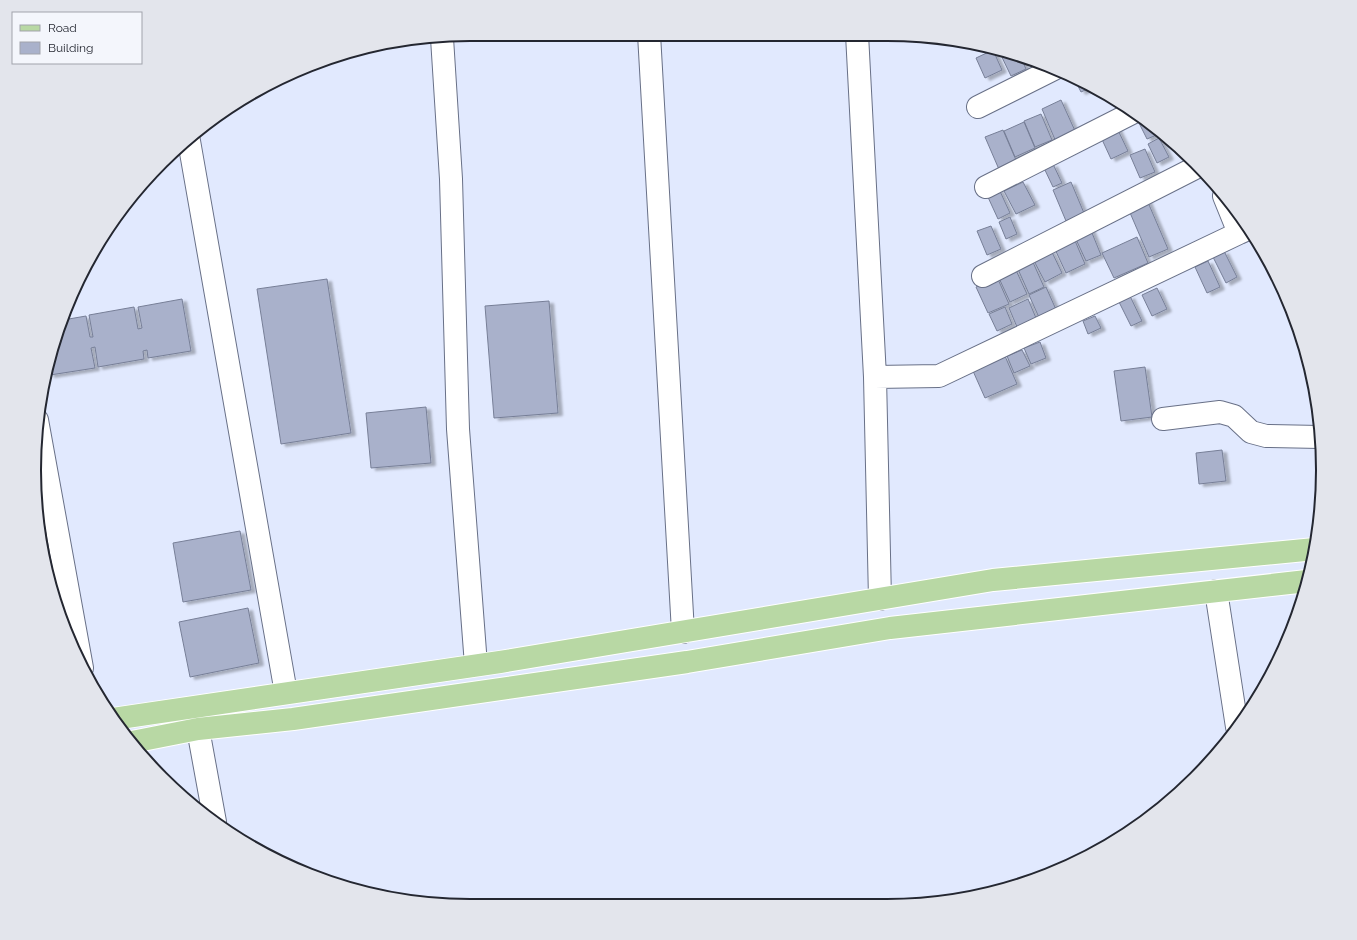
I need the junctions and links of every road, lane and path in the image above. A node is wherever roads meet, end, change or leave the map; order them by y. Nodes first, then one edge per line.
1 (649, 41) edge
2 (857, 41) edge
3 (442, 42) edge
4 (1047, 72) edge
5 (978, 107) dead end
6 (1128, 115) edge
7 (190, 145) edge
8 (1192, 169) edge
9 (986, 187) dead end
10 (1244, 231) edge
11 (983, 276) dead end
12 (875, 377) junction
13 (1163, 419) dead end
14 (1314, 437) edge
15 (42, 442) edge
16 (1309, 550) edge
17 (1301, 582) edge
18 (1216, 591) junction
19 (880, 599) junction
20 (683, 632) junction
21 (77, 642) edge
22 (476, 665) junction
23 (286, 693) junction
24 (120, 718) edge
25 (1236, 719) edge
26 (198, 729) junction
27 (138, 741) edge
28 (213, 813) edge

1 - 20 street
2 - 12 street
3 - 22 street
4 - 5 street
6 - 9 street
7 - 23 street
8 - 11 street
10 - 12 street
12 - 19 street
13 - 14 street
15 - 21 street
16 - 19 main road
17 - 18 main road
18 - 25 street
18 - 26 main road
19 - 20 main road
20 - 22 main road
22 - 23 main road
23 - 24 main road
26 - 27 main road
26 - 28 street

